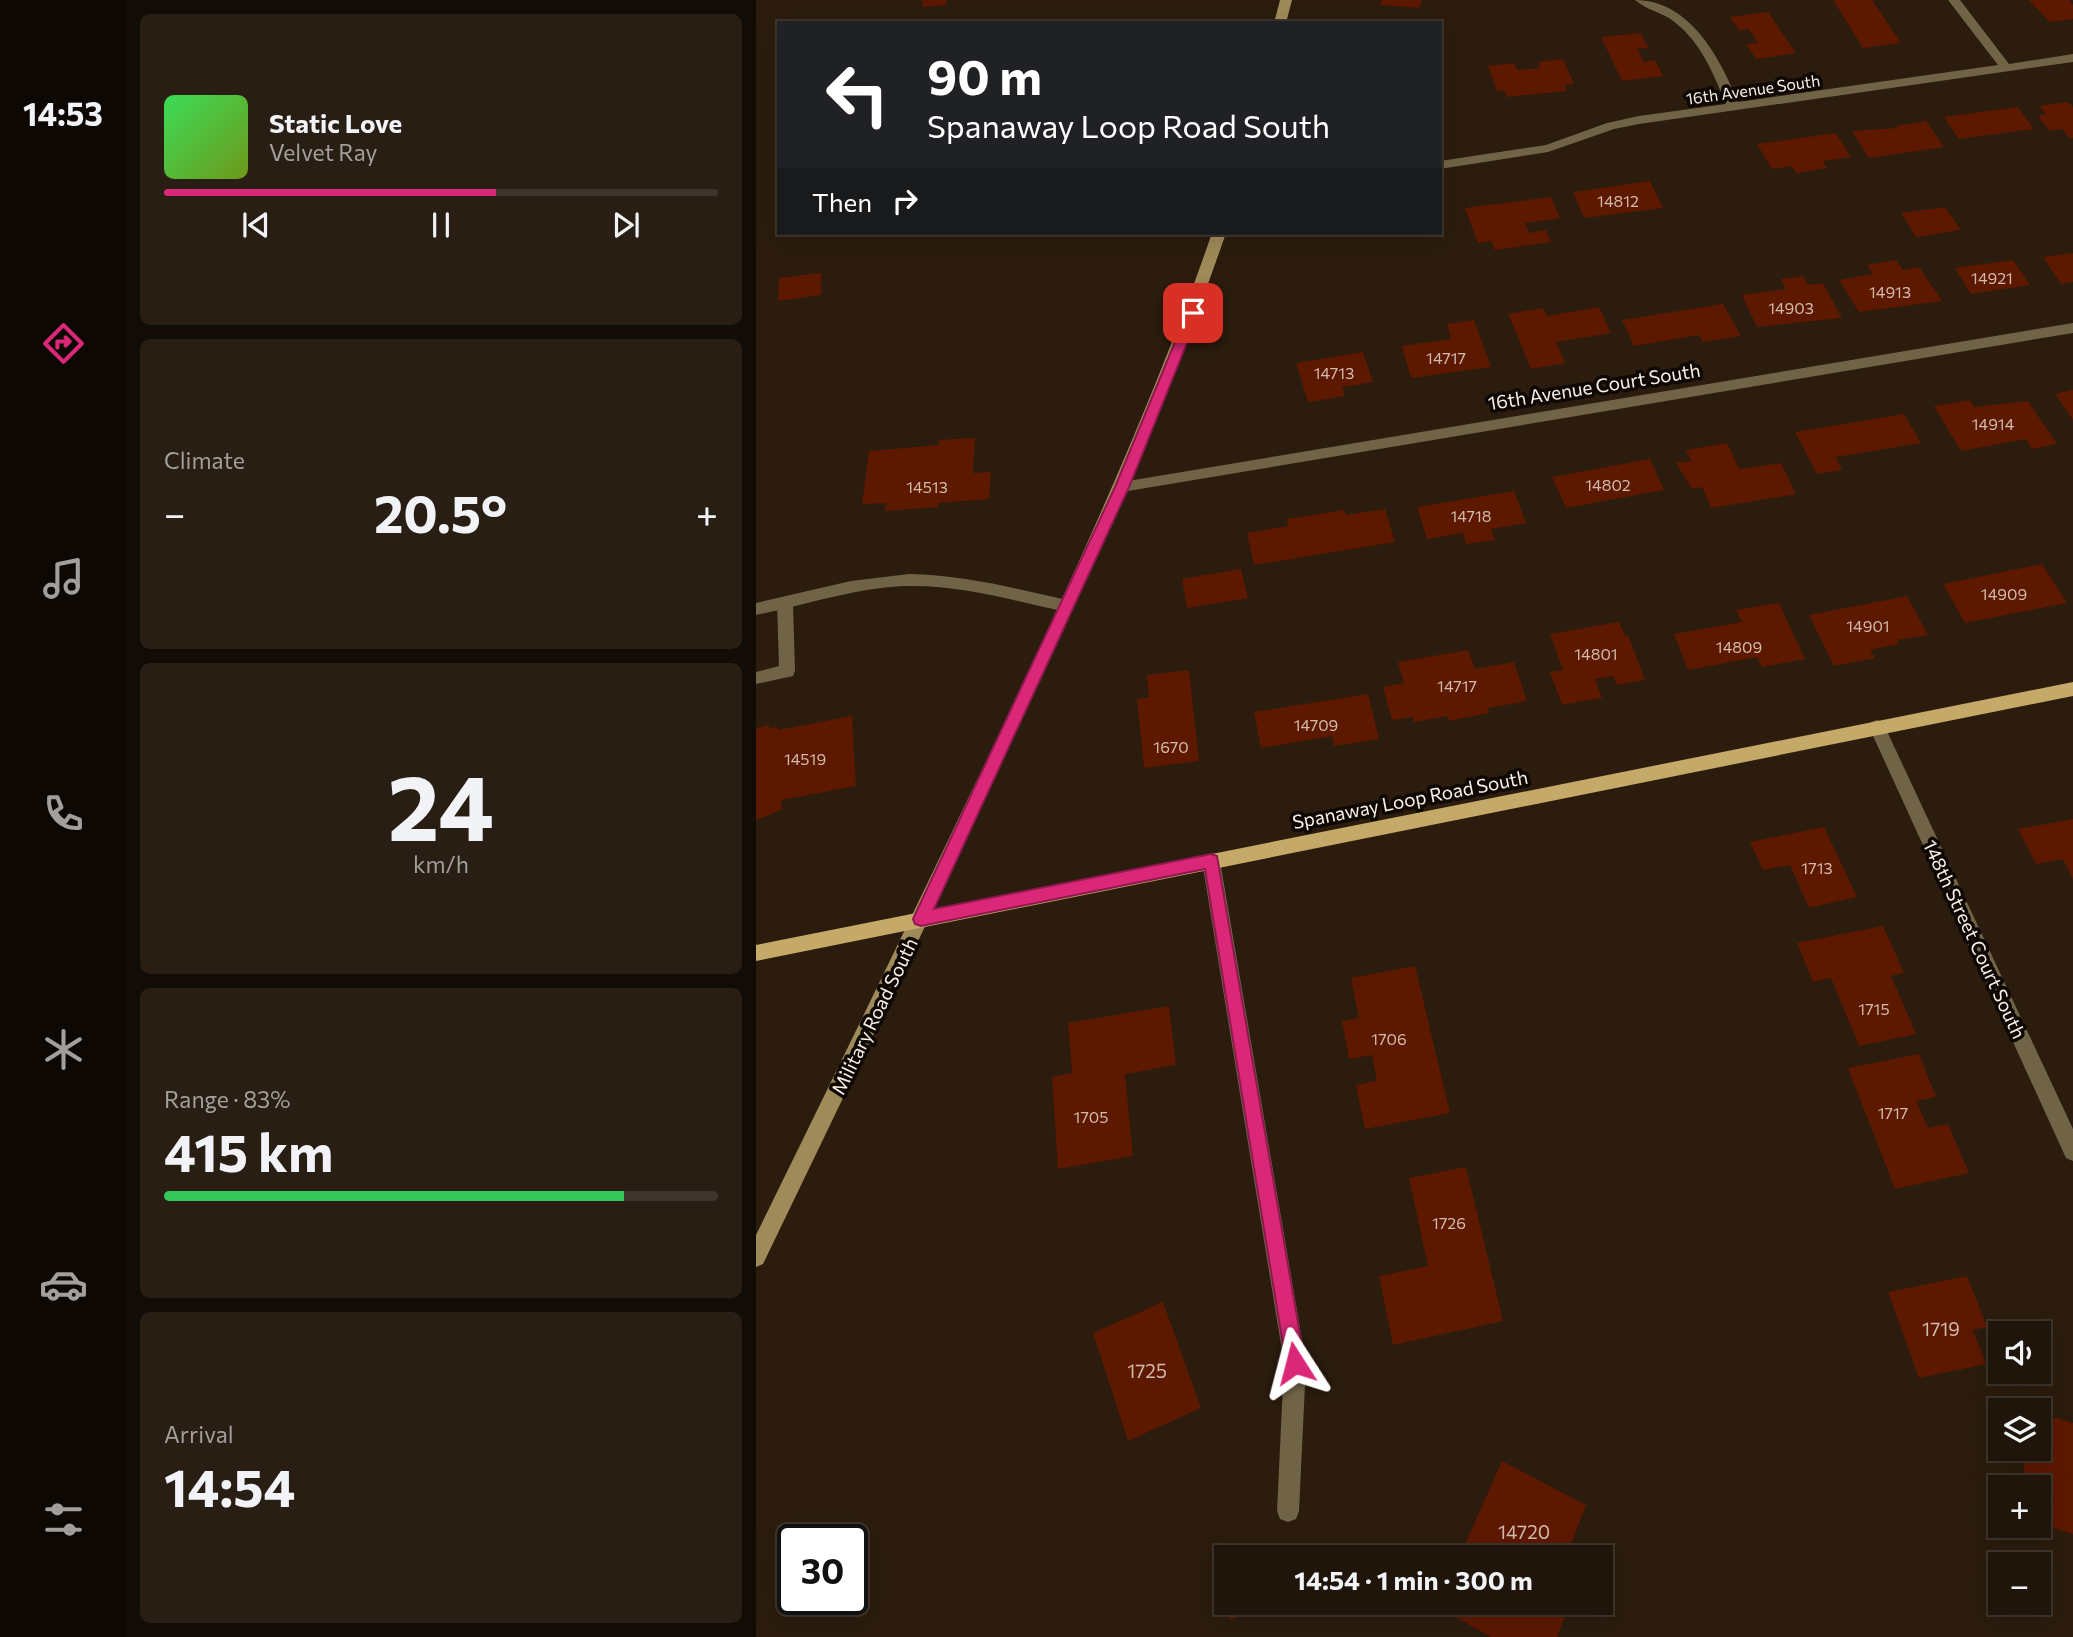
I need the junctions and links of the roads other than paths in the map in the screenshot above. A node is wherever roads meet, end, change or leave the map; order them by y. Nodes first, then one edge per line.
1 (1286, 0) edge
2 (1641, 0) edge
3 (1954, 0) edge
4 (1281, 21) edge
5 (2073, 58) edge
6 (2006, 68) junction
7 (1734, 108) junction
8 (1442, 165) edge
9 (1218, 235) edge
10 (2073, 328) edge
11 (1122, 487) junction
12 (785, 604) junction
13 (1067, 606) junction
14 (756, 609) edge
15 (756, 678) edge
16 (2073, 689) edge
17 (1877, 727) junction
18 (1211, 861) junction
19 (921, 919) junction
20 (756, 953) edge
21 (2073, 1151) edge
22 (756, 1257) edge
23 (1288, 1511) dead end

1 - 4 main road
2 - 7 street
3 - 6 street
5 - 6 street, 16th Avenue South
6 - 7 street, 16th Avenue South
7 - 8 street, 16th Avenue South
9 - 11 main road, Military Road South
10 - 11 street, 16th Avenue Court South
11 - 13 main road, Military Road South
12 - 13 street
12 - 14 street
12 - 15 street
13 - 19 main road, Military Road South
16 - 17 main road, Spanaway Loop Road South
17 - 18 main road, Spanaway Loop Road South
17 - 21 street, 148th Street Court South
18 - 19 main road, Spanaway Loop Road South
18 - 23 street
19 - 20 main road, Spanaway Loop Road South
19 - 22 main road, Military Road South

